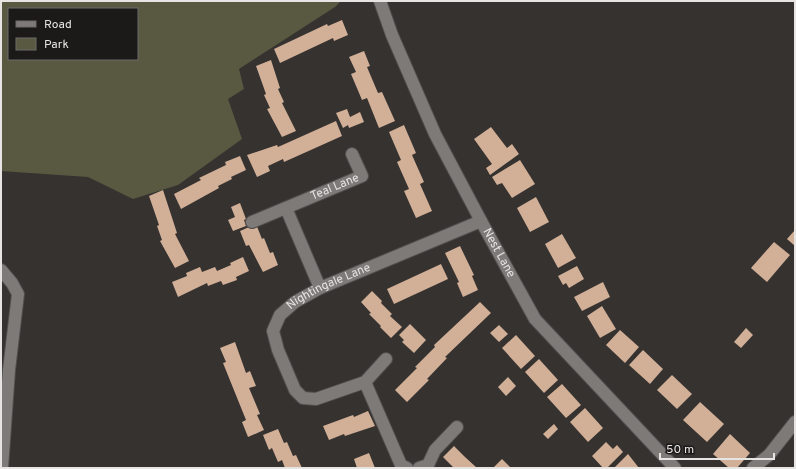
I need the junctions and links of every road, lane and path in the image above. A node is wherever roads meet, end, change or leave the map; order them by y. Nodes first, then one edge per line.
1 (380, 1) edge
2 (352, 154) dead end
3 (286, 208) junction
4 (481, 221) junction
5 (252, 222) dead end
6 (1, 270) edge
7 (320, 288) junction
8 (386, 359) dead end
9 (365, 382) junction
10 (795, 422) edge
11 (457, 427) dead end
12 (423, 466) edge
13 (403, 467) edge
14 (2, 468) edge
15 (675, 468) edge
16 (753, 468) edge

1 - 4 street, Nest Lane
2 - 3 street, Teal Lane
3 - 5 street, Teal Lane
3 - 7 street
4 - 7 street, Nightingale Lane
4 - 15 street, Nest Lane
6 - 14 street
7 - 9 street, Nightingale Lane
8 - 9 street, Nightingale Lane
9 - 13 street
10 - 16 street
11 - 12 street

